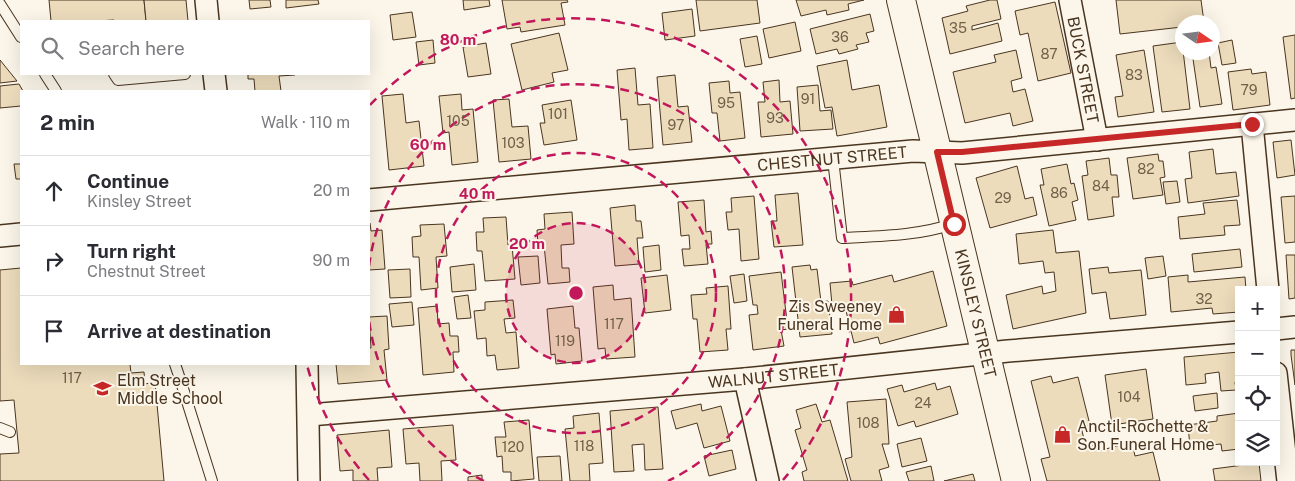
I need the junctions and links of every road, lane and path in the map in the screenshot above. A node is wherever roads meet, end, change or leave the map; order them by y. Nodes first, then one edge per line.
1 (206, 0) edge
2 (901, 0) edge
3 (1070, 0) edge
4 (0, 4) edge
5 (208, 20) edge
6 (20, 35) edge
7 (46, 75) edge
8 (115, 75) edge
9 (174, 75) edge
10 (214, 75) edge
11 (55, 90) edge
12 (216, 90) edge
13 (1295, 120) edge
14 (1252, 124) junction
15 (1097, 140) junction
16 (937, 152) junction
17 (833, 159) junction
18 (370, 200) edge
19 (954, 224) junction
20 (20, 234) edge
21 (0, 236) edge
22 (1268, 286) edge
23 (1295, 327) edge
24 (1280, 329) edge
25 (1235, 332) edge
26 (985, 353) junction
27 (175, 365) edge
28 (307, 365) edge
29 (1276, 376) edge
30 (745, 379) junction
31 (309, 415) junction
32 (212, 481) edge
33 (309, 481) edge
34 (768, 481) edge
35 (1016, 481) edge
36 (1288, 481) edge

1 - 5 street
2 - 16 main road, KINSLEY STREET
3 - 15 street, BUCK STREET
4 - 6 lane
7 - 11 lane
8 - 9 lane
10 - 12 street
13 - 14 street, CHESTNUT STREET
14 - 15 street, CHESTNUT STREET
14 - 22 street
15 - 16 street, CHESTNUT STREET
16 - 17 street, CHESTNUT STREET
16 - 19 main road, KINSLEY STREET
17 - 18 street, CHESTNUT STREET
17 - 19 lane
19 - 26 main road, KINSLEY STREET
20 - 21 street
23 - 24 street
25 - 26 street, WALNUT STREET
26 - 30 street, WALNUT STREET
26 - 35 main road, KINSLEY STREET
27 - 32 lane
28 - 31 street
29 - 36 street
30 - 31 street, WALNUT STREET
30 - 34 street
31 - 33 street

